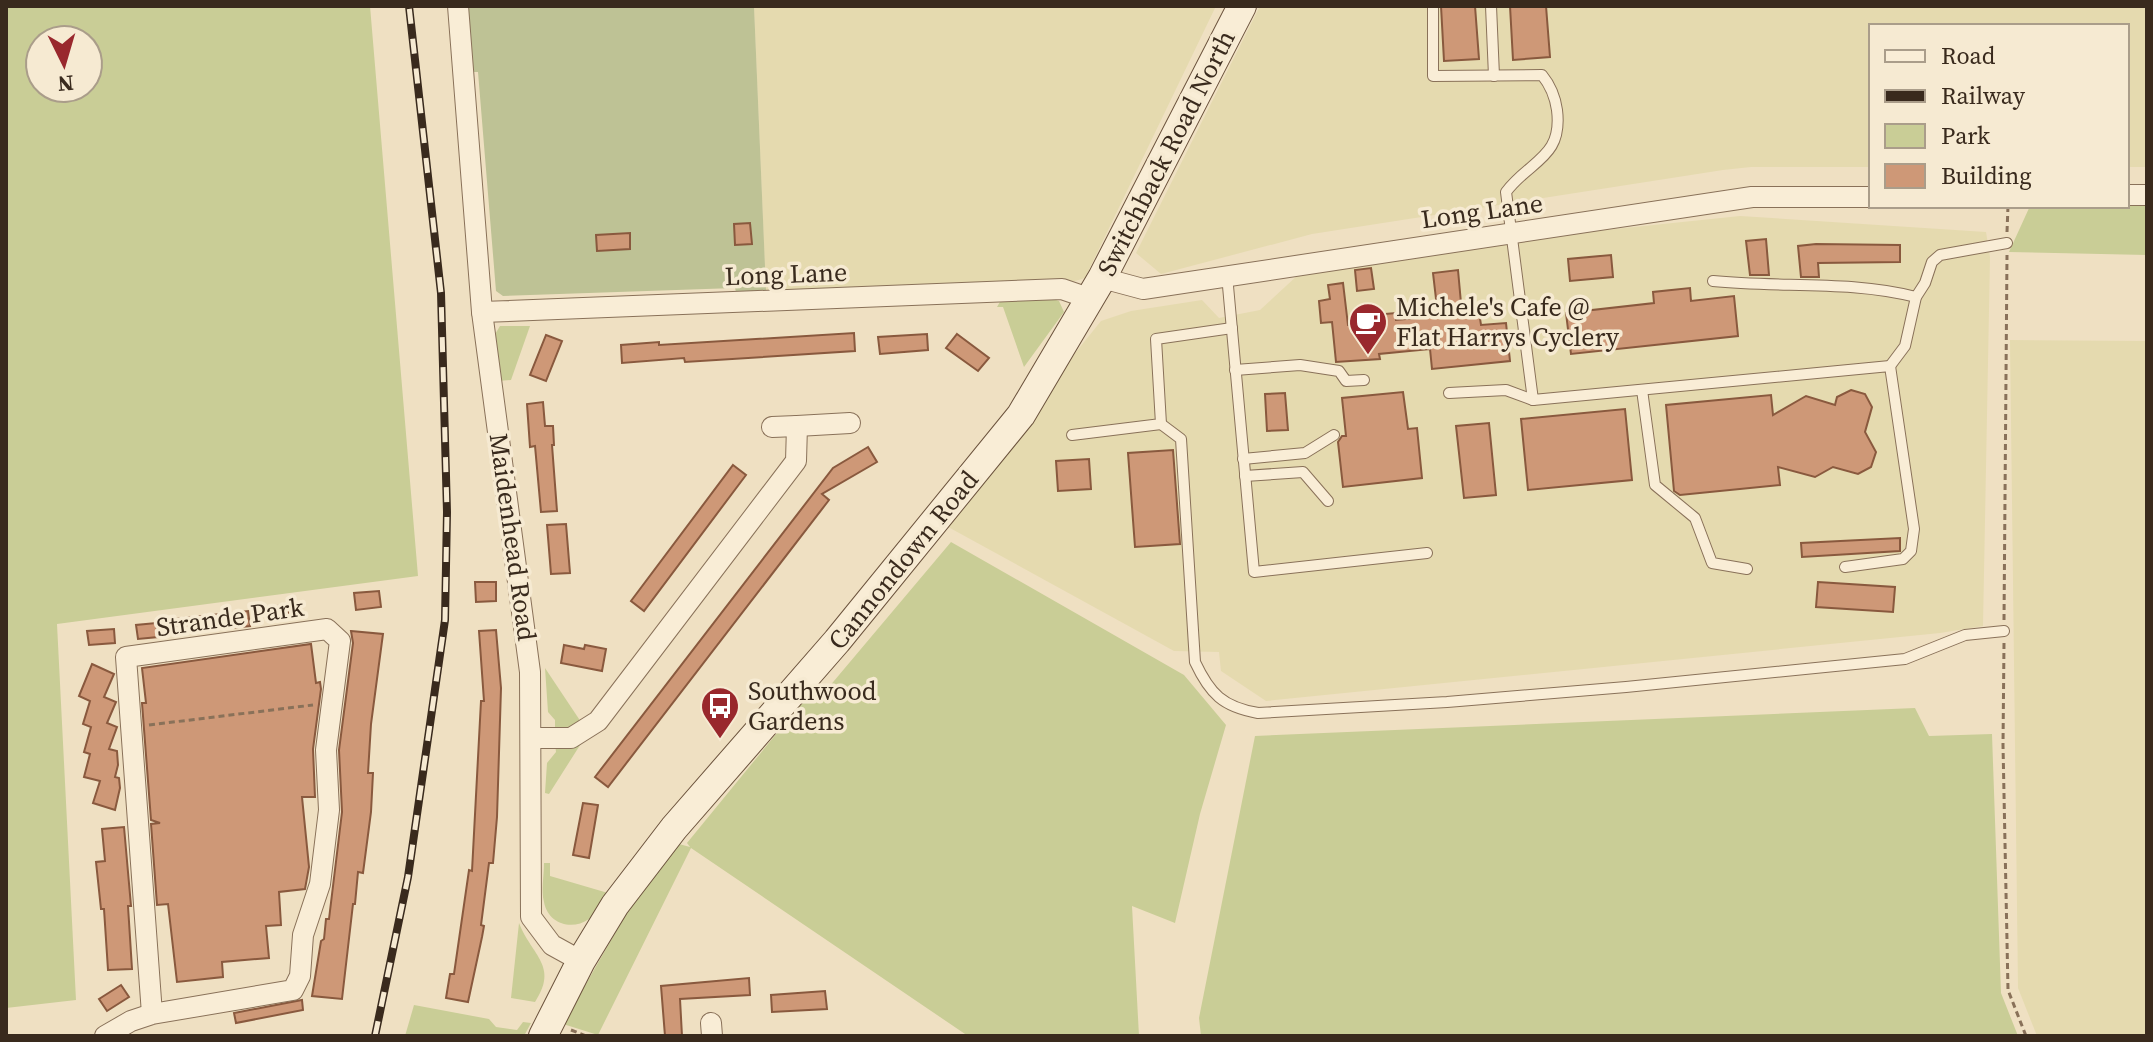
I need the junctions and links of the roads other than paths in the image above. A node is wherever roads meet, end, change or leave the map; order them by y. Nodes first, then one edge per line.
1 (458, 6) edge
2 (1242, 6) edge
3 (1433, 6) edge
4 (1491, 6) edge
5 (1494, 76) junction
6 (1869, 197) edge
7 (1510, 233) junction
8 (2007, 243) dead end
9 (1227, 275) junction
10 (1713, 281) dead end
11 (1097, 288) junction
12 (1916, 297) junction
13 (482, 312) junction
14 (1232, 328) junction
15 (1890, 366) junction
16 (1235, 370) junction
17 (1364, 380) dead end
18 (1642, 390) junction
19 (1449, 393) dead end
20 (1533, 400) junction
21 (850, 423) dead end
22 (1161, 424) junction
23 (797, 426) junction
24 (772, 427) dead end
25 (1072, 435) dead end
26 (1334, 435) dead end
27 (1243, 459) junction
28 (1245, 476) junction
29 (1328, 501) dead end
30 (1427, 553) dead end
31 (1845, 567) dead end
32 (1747, 569) dead end
33 (2004, 631) dead end
34 (532, 738) junction
35 (581, 961) junction
36 (152, 1014) junction
37 (105, 1036) edge
38 (543, 1036) edge

1 - 13 street, Maidenhead Road
2 - 11 main road, Switchback Road North
3 - 5 lane
4 - 5 lane
5 - 7 lane
6 - 7 street, Long Lane
7 - 9 street, Long Lane
7 - 20 lane
8 - 12 lane
9 - 11 street, Long Lane
9 - 14 lane
10 - 12 lane
11 - 13 street, Long Lane
11 - 35 main road, Cannondown Road
12 - 15 lane
13 - 34 street, Maidenhead Road
14 - 16 lane
14 - 22 lane
15 - 18 lane
15 - 31 lane
16 - 17 lane
16 - 27 lane
18 - 20 lane
18 - 32 lane
19 - 20 lane
21 - 23 street
22 - 25 lane
22 - 33 lane
23 - 24 street
23 - 34 street
26 - 27 lane
27 - 28 lane
28 - 29 lane
28 - 30 lane
34 - 35 street, Maidenhead Road
35 - 38 main road
36 - 36 street, Strande Park
36 - 37 street, Strande Park

